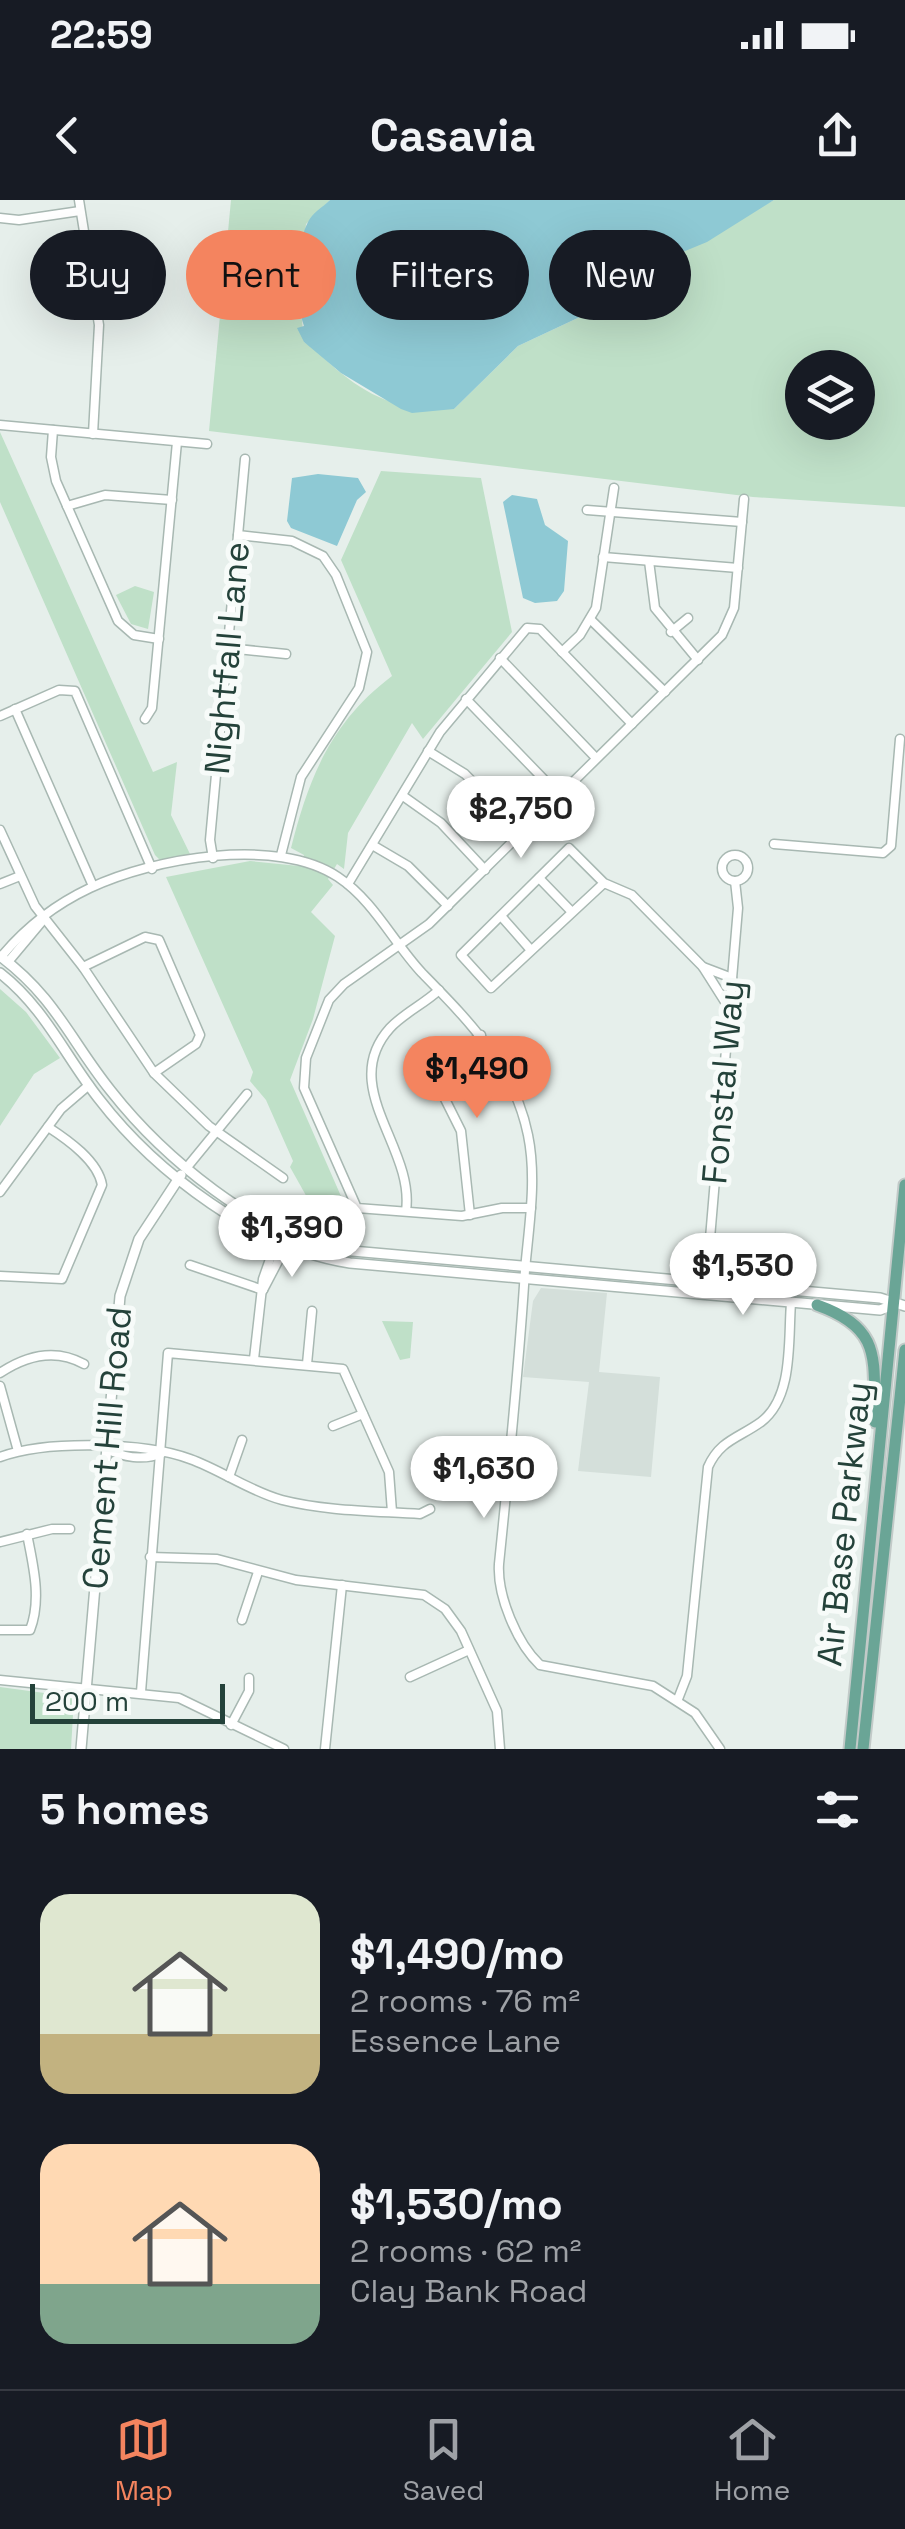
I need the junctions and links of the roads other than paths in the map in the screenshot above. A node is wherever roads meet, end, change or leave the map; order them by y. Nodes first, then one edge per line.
1 (79, 200) edge
2 (80, 211) junction
3 (0, 218) edge
4 (0, 425) edge
5 (53, 430) junction
6 (93, 434) junction
7 (177, 442) junction
8 (207, 444) dead end
9 (245, 458) dead end
10 (614, 488) dead end
11 (744, 498) dead end
12 (172, 500) junction
13 (68, 506) junction
14 (587, 510) dead end
15 (612, 512) junction
16 (742, 522) junction
17 (238, 535) junction
18 (603, 557) junction
19 (649, 562) junction
20 (738, 568) junction
21 (688, 618) dead end
22 (591, 620) junction
23 (671, 632) junction
24 (158, 639) junction
25 (228, 648) junction
26 (562, 652) junction
27 (286, 654) dead end
28 (500, 658) junction
29 (698, 660) junction
30 (666, 692) junction
31 (466, 699) junction
32 (15, 709) junction
33 (0, 716) edge
34 (145, 718) dead end
35 (632, 724) junction
36 (900, 738) dead end
37 (428, 751) junction
38 (596, 758) junction
39 (559, 795) junction
40 (403, 796) junction
41 (0, 830) edge
42 (523, 833) junction
43 (774, 844) dead end
44 (374, 846) junction
45 (280, 855) junction
46 (213, 858) junction
47 (152, 869) junction
48 (485, 870) junction
49 (20, 876) junction
50 (539, 878) junction
51 (734, 881) dead end
52 (0, 884) edge
53 (348, 884) junction
54 (604, 884) junction
55 (94, 886) junction
56 (448, 906) junction
57 (570, 910) junction
58 (501, 916) junction
59 (45, 918) junction
60 (398, 946) junction
61 (530, 949) junction
62 (3, 958) edge
63 (83, 967) junction
64 (703, 967) junction
65 (0, 973) edge
66 (732, 978) junction
67 (439, 990) junction
68 (730, 1008) junction
69 (481, 1035) junction
70 (154, 1074) junction
71 (89, 1085) junction
72 (247, 1094) dead end
73 (48, 1128) junction
74 (216, 1131) junction
75 (188, 1166) junction
76 (180, 1176) junction
77 (283, 1178) dead end
78 (905, 1184) edge
79 (0, 1192) edge
80 (531, 1208) junction
81 (406, 1211) junction
82 (470, 1215) junction
83 (281, 1244) junction
84 (190, 1264) dead end
85 (526, 1267) junction
86 (0, 1276) edge
87 (525, 1278) junction
88 (702, 1283) junction
89 (263, 1290) junction
90 (699, 1294) junction
91 (791, 1302) junction
92 (817, 1305) junction
93 (899, 1305) edge
94 (312, 1310) dead end
95 (905, 1350) edge
96 (254, 1359) junction
97 (84, 1364) dead end
98 (307, 1364) junction
99 (0, 1372) edge
100 (0, 1386) edge
101 (363, 1414) junction
102 (333, 1426) dead end
103 (242, 1440) dead end
104 (106, 1449) junction
105 (18, 1451) junction
106 (162, 1452) junction
107 (0, 1457) edge
108 (878, 1461) junction
109 (229, 1477) junction
110 (430, 1509) dead end
111 (392, 1512) junction
112 (70, 1529) dead end
113 (27, 1534) junction
114 (0, 1542) edge
115 (150, 1558) junction
116 (258, 1572) junction
117 (342, 1585) junction
118 (242, 1620) dead end
119 (0, 1630) edge
120 (469, 1650) junction
121 (250, 1678) dead end
122 (410, 1678) dead end
123 (0, 1680) edge
124 (86, 1687) junction
125 (142, 1692) junction
126 (678, 1699) junction
127 (231, 1725) junction
128 (81, 1749) edge
129 (284, 1749) edge
130 (324, 1749) edge
131 (500, 1749) edge
132 (720, 1749) edge
133 (850, 1749) edge
134 (864, 1749) edge

1 - 2 street
2 - 3 street
2 - 6 street
4 - 5 street
5 - 6 street
5 - 13 street
6 - 7 street
7 - 8 street
7 - 12 street
9 - 17 street, Nightfall Lane
10 - 15 street
11 - 16 street
12 - 13 street
12 - 24 street
13 - 24 street
14 - 15 street
15 - 16 street
15 - 18 street
16 - 20 street
17 - 25 street, Nightfall Lane
17 - 45 street
18 - 19 street
18 - 22 street
19 - 20 street
19 - 23 street
20 - 29 street
21 - 23 street
22 - 26 street
22 - 30 street
23 - 29 street
24 - 34 street
25 - 27 street
25 - 46 street, Nightfall Lane
26 - 28 street
26 - 35 street
28 - 31 street
28 - 38 street
29 - 30 street
30 - 35 street
31 - 37 street
31 - 39 street
32 - 33 street
32 - 47 street
32 - 55 street
35 - 38 street
36 - 43 street
37 - 40 street
37 - 42 street
38 - 39 street
39 - 42 street
40 - 44 street
40 - 48 street
41 - 49 street
42 - 48 street
44 - 53 street
44 - 56 street
45 - 46 street
45 - 53 street
46 - 47 street
47 - 55 street
48 - 56 street
49 - 52 street
49 - 59 street
50 - 54 street
50 - 57 street
50 - 58 street
51 - 66 street, Fonstal Way
53 - 60 street
54 - 57 street
54 - 64 street
55 - 59 street
56 - 60 street
57 - 61 street
58 - 61 street
58 - 61 street
59 - 62 street
59 - 63 street
60 - 67 street
60 - 81 street
62 - 75 street
63 - 70 street
63 - 70 street
64 - 66 street
64 - 68 street
65 - 71 street
66 - 68 street, Fonstal Way
67 - 69 street
67 - 81 street
68 - 88 street, Fonstal Way
69 - 80 street
69 - 82 street
70 - 74 street
71 - 73 street
71 - 76 street
72 - 74 street
73 - 79 street
73 - 86 street
74 - 75 street
74 - 77 street
75 - 76 street, Cement Hill Road
75 - 85 street
76 - 83 street
76 - 104 street, Cement Hill Road
78 - 93 main road, Air Base Parkway
80 - 82 street
80 - 85 street
81 - 82 street
83 - 87 street
83 - 89 street
84 - 89 street
85 - 87 street
85 - 88 street
87 - 90 street
87 - 126 street
88 - 90 street, Fonstal Way
88 - 93 street
89 - 96 street
90 - 91 street
91 - 92 street
91 - 126 street
92 - 93 street
92 - 108 main road
93 - 108 main road, Air Base Parkway
94 - 98 street
95 - 134 main road, Air Base Parkway
96 - 98 street
96 - 106 street
97 - 99 street
98 - 101 street
100 - 105 street
101 - 102 street
101 - 111 street
103 - 109 street
104 - 105 street
104 - 106 street
104 - 124 street, Cement Hill Road
105 - 107 street
106 - 109 street
106 - 115 street
108 - 133 main road, Air Base Parkway
109 - 111 street
110 - 111 street
112 - 113 street
113 - 114 street
113 - 119 street
115 - 116 street
115 - 125 street
116 - 117 street
116 - 118 street
117 - 120 street
117 - 130 street
120 - 122 street
120 - 131 street
121 - 127 street
123 - 124 street
124 - 125 street
124 - 128 street, Cement Hill Road
125 - 127 street
126 - 132 street
127 - 129 street

